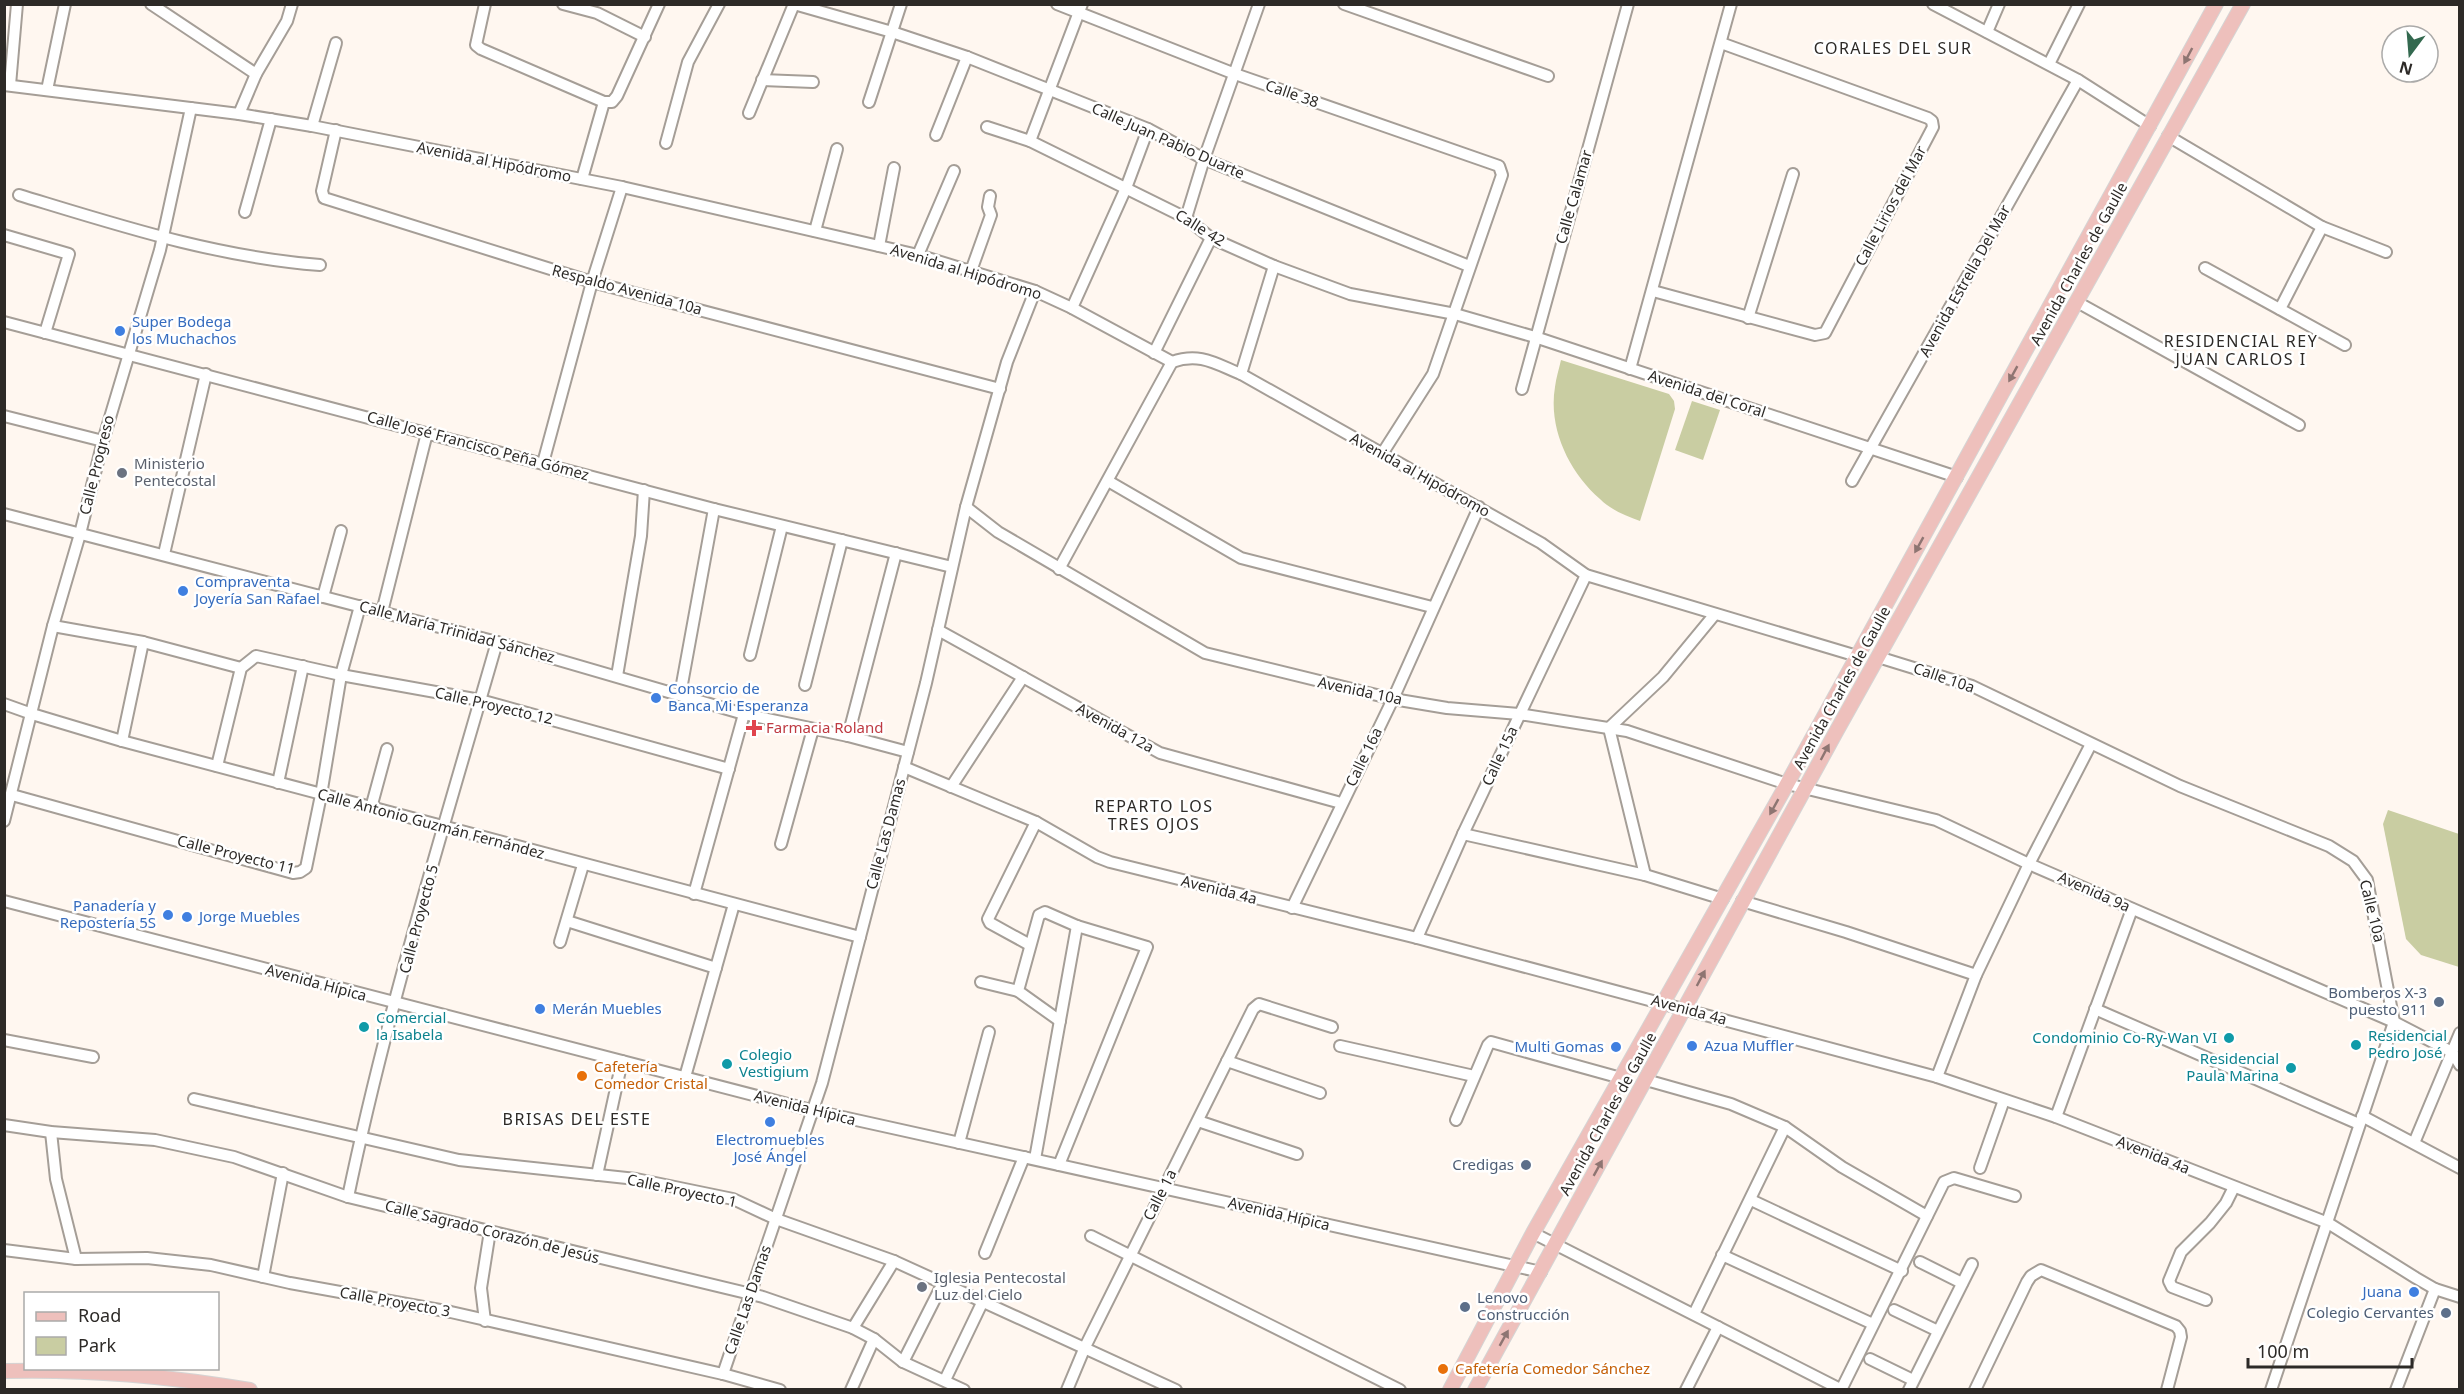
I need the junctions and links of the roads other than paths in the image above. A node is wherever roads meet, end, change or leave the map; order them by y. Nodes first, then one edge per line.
1 (17, 4) edge
2 (65, 4) edge
3 (151, 4) edge
4 (292, 4) edge
5 (485, 4) edge
6 (563, 4) edge
7 (659, 4) edge
8 (719, 4) edge
9 (794, 4) edge
10 (901, 4) edge
11 (1057, 4) edge
12 (1259, 4) edge
13 (1344, 4) edge
14 (1628, 4) edge
15 (1731, 4) edge
16 (1933, 4) edge
17 (1999, 4) edge
18 (2079, 4) edge
19 (2216, 4) edge
20 (2243, 4) edge
21 (1080, 9) edge
22 (10, 22) edge
23 (892, 32) junction
24 (1987, 32) junction
25 (645, 37) junction
26 (336, 43) dead end
27 (1721, 43) junction
28 (967, 57) junction
29 (2049, 64) junction
30 (256, 74) junction
31 (1235, 74) junction
32 (1548, 76) dead end
33 (762, 80) junction
34 (2078, 80) junction
35 (813, 82) dead end
36 (7, 85) edge
37 (47, 90) junction
38 (1048, 90) junction
39 (608, 102) junction
40 (869, 102) dead end
41 (191, 108) junction
42 (749, 113) dead end
43 (239, 114) junction
44 (271, 119) junction
45 (312, 126) junction
46 (2150, 126) junction
47 (987, 127) dead end
48 (1148, 129) junction
49 (336, 130) junction
50 (936, 135) dead end
51 (2168, 136) junction
52 (1030, 141) junction
53 (666, 142) dead end
54 (837, 149) dead end
55 (1204, 159) junction
56 (894, 168) dead end
57 (954, 171) dead end
58 (1793, 174) dead end
59 (582, 179) junction
60 (622, 187) junction
61 (1126, 188) junction
62 (19, 195) dead end
63 (990, 196) dead end
64 (245, 212) dead end
65 (1186, 218) junction
66 (2322, 227) junction
67 (814, 231) junction
68 (4, 236) edge
69 (161, 238) junction
70 (1211, 238) junction
71 (879, 246) junction
72 (2386, 252) dead end
73 (918, 255) junction
74 (320, 264) dead end
75 (1274, 266) junction
76 (1470, 266) junction
77 (2205, 268) dead end
78 (971, 271) junction
79 (592, 282) junction
80 (1035, 291) junction
81 (1653, 291) junction
82 (2077, 302) junction
83 (1072, 308) junction
84 (2280, 309) junction
85 (1455, 314) junction
86 (1748, 318) junction
87 (4, 322) edge
88 (45, 333) junction
89 (1535, 337) junction
90 (2345, 345) dead end
91 (128, 353) junction
92 (1154, 353) junction
93 (1172, 362) junction
94 (1630, 369) junction
95 (206, 374) junction
96 (1241, 374) junction
97 (1000, 389) junction
98 (1522, 389) dead end
99 (4, 416) edge
100 (2300, 425) dead end
101 (427, 433) junction
102 (103, 441) junction
103 (1872, 447) junction
104 (1382, 454) junction
105 (543, 463) junction
106 (1957, 477) junction
107 (1108, 481) junction
108 (1852, 481) dead end
109 (644, 490) junction
110 (966, 507) junction
111 (1479, 507) junction
112 (714, 509) junction
113 (4, 514) edge
114 (782, 526) junction
115 (340, 531) dead end
116 (80, 534) junction
117 (842, 540) junction
118 (896, 553) junction
119 (164, 554) junction
120 (952, 567) junction
121 (1059, 569) junction
122 (1586, 575) junction
123 (323, 597) junction
124 (360, 606) junction
125 (1432, 607) junction
126 (382, 612) junction
127 (1715, 614) junction
128 (53, 626) junction
129 (938, 630) junction
130 (143, 642) junction
131 (497, 642) junction
132 (750, 655) dead end
133 (1857, 656) junction
134 (1878, 657) junction
135 (303, 666) junction
136 (241, 668) junction
137 (341, 675) junction
138 (617, 676) junction
139 (1023, 677) junction
140 (805, 685) dead end
141 (680, 695) junction
142 (1393, 699) junction
143 (480, 700) junction
144 (4, 704) edge
145 (32, 714) junction
146 (744, 714) junction
147 (1519, 714) junction
148 (1609, 728) junction
149 (813, 729) junction
150 (848, 736) junction
151 (122, 741) junction
152 (2091, 744) junction
153 (387, 749) dead end
154 (908, 752) junction
155 (217, 766) junction
156 (904, 768) junction
157 (729, 769) junction
158 (4, 777) edge
159 (16, 780) junction
160 (278, 783) junction
161 (1787, 784) junction
162 (951, 787) junction
163 (1805, 789) junction
164 (12, 795) junction
165 (321, 795) junction
166 (1341, 803) junction
167 (371, 808) junction
168 (4, 821) edge
169 (1036, 822) junction
170 (444, 828) junction
171 (1463, 834) junction
172 (781, 844) dead end
173 (2029, 864) junction
174 (583, 865) junction
175 (1645, 875) junction
176 (694, 894) junction
177 (1723, 899) junction
178 (4, 901) edge
179 (1742, 901) junction
180 (734, 904) junction
181 (1292, 908) junction
182 (2132, 909) junction
183 (567, 921) junction
184 (1077, 926) junction
185 (860, 937) junction
186 (1417, 938) junction
187 (561, 942) dead end
188 (1030, 945) junction
189 (716, 968) junction
190 (1976, 975) junction
191 (981, 982) dead end
192 (1018, 991) junction
193 (1663, 1003) junction
194 (396, 1004) junction
195 (1684, 1009) junction
196 (2095, 1009) junction
197 (1060, 1021) junction
198 (2394, 1022) junction
199 (1332, 1027) dead end
200 (989, 1032) dead end
201 (2460, 1032) edge
202 (4, 1040) edge
203 (1340, 1046) dead end
204 (2452, 1052) junction
205 (93, 1057) dead end
206 (622, 1061) junction
207 (1227, 1061) junction
208 (2460, 1065) edge
209 (1474, 1076) junction
210 (685, 1077) junction
211 (1937, 1077) junction
212 (1622, 1078) junction
213 (1646, 1080) junction
214 (1320, 1093) dead end
215 (194, 1099) dead end
216 (2004, 1100) junction
217 (812, 1110) junction
218 (2056, 1117) junction
219 (1456, 1120) dead end
220 (2360, 1120) junction
221 (1198, 1121) junction
222 (4, 1125) edge
223 (1785, 1126) junction
224 (51, 1132) junction
225 (360, 1138) junction
226 (959, 1143) junction
227 (2414, 1143) junction
228 (1297, 1154) dead end
229 (1029, 1158) junction
230 (1059, 1165) junction
231 (1980, 1168) dead end
232 (2460, 1168) edge
233 (284, 1173) junction
234 (597, 1175) junction
235 (2234, 1187) junction
236 (1163, 1188) junction
237 (2015, 1196) dead end
238 (348, 1197) junction
239 (1750, 1200) junction
240 (1927, 1216) junction
241 (776, 1219) junction
242 (2328, 1222) junction
243 (490, 1231) junction
244 (1533, 1233) junction
245 (1091, 1236) dead end
246 (1556, 1244) junction
247 (4, 1250) edge
248 (985, 1253) dead end
249 (1131, 1255) junction
250 (1722, 1255) junction
251 (76, 1259) junction
252 (894, 1261) junction
253 (1920, 1262) dead end
254 (1972, 1264) dead end
255 (1517, 1267) junction
256 (1902, 1271) junction
257 (1541, 1272) junction
258 (263, 1277) junction
259 (943, 1283) junction
260 (1962, 1283) junction
261 (2435, 1289) junction
262 (750, 1295) junction
263 (2460, 1297) edge
264 (2206, 1300) dead end
265 (982, 1303) junction
266 (1894, 1310) dead end
267 (1694, 1314) junction
268 (485, 1321) junction
269 (1873, 1324) junction
270 (1718, 1327) junction
271 (853, 1328) junction
272 (1938, 1331) junction
273 (874, 1340) junction
274 (1085, 1347) junction
275 (1870, 1359) dead end
276 (903, 1362) junction
277 (4, 1371) edge
278 (723, 1374) junction
279 (945, 1380) junction
280 (1911, 1385) edge
281 (250, 1389) edge
282 (780, 1389) edge
283 (851, 1389) edge
284 (964, 1389) edge
285 (1067, 1389) edge
286 (1176, 1389) edge
287 (1400, 1389) edge
288 (1450, 1389) edge
289 (1475, 1389) edge
290 (1686, 1389) edge
291 (1841, 1389) edge
292 (1975, 1389) edge
293 (2167, 1389) edge
294 (2271, 1389) edge
295 (2396, 1389) edge

1 - 22 street
2 - 37 street
3 - 30 street
4 - 30 street
5 - 39 street
6 - 25 street
7 - 25 street
8 - 53 street
9 - 23 street, Calle Juan Pablo Duarte
9 - 33 street
10 - 23 street
11 - 21 street, Calle 38
12 - 31 street
13 - 32 street
14 - 89 street, Calle Calamar
15 - 27 street
16 - 24 street
17 - 24 street
18 - 29 street
19 -> 46 main road, Avenida Charles de Gaulle
20 - 51 main road, Avenida Charles de Gaulle
21 - 31 street, Calle 38
21 - 38 street
22 - 36 street
23 - 28 street, Calle Juan Pablo Duarte
23 - 40 street
24 - 29 street
25 - 39 street
26 - 45 street
27 - 81 street
27 - 86 street, Calle Lirios del Mar
28 - 38 street, Calle Juan Pablo Duarte
28 - 50 street
29 - 34 street
30 - 43 street
31 - 55 street
31 - 76 street, Calle 38
33 - 35 street
33 - 42 street
34 - 46 street
34 - 103 street, Avenida Estrella Del Mar
36 - 37 street, Avenida al Hipódromo
37 - 41 street, Avenida al Hipódromo
38 - 48 street, Calle Juan Pablo Duarte
38 - 52 street
39 - 59 street
41 - 43 street, Avenida al Hipódromo
41 - 69 street, Calle Progreso
43 - 44 street, Avenida al Hipódromo
44 - 45 street, Avenida al Hipódromo
44 - 64 street
45 - 49 street, Avenida al Hipódromo
46 -> 106 main road, Avenida Charles de Gaulle
47 - 52 street, Calle 42
48 - 55 street, Calle Juan Pablo Duarte
48 - 61 street
49 - 59 street, Avenida al Hipódromo
49 - 79 street, Respaldo Avenida 10a
51 - 66 street
51 - 82 main road, Avenida Charles de Gaulle
52 - 61 street, Calle 42
54 - 67 street
55 - 65 street
55 - 76 street, Calle Juan Pablo Duarte
56 - 71 street
57 - 73 street
58 - 86 street
59 - 60 street, Avenida al Hipódromo
60 - 67 street, Avenida al Hipódromo
60 - 79 street
61 - 65 street, Calle 42
61 - 83 street
62 - 69 street
63 - 78 street
65 - 70 street, Calle 42
66 - 72 street
66 - 84 street
67 - 71 street, Avenida al Hipódromo
68 - 88 street
69 - 74 street
69 - 91 street, Calle Progreso
70 - 75 street, Calle 42
70 - 92 street
71 - 73 street, Avenida al Hipódromo
73 - 78 street, Avenida al Hipódromo
75 - 85 street, Calle 42
75 - 96 street
76 - 85 street
77 - 84 street
78 - 80 street, Avenida al Hipódromo
79 - 97 street, Respaldo Avenida 10a
79 - 105 street
80 - 83 street, Avenida al Hipódromo
80 - 97 street, Calle Las Damas
81 - 86 street, Calle Lirios del Mar
81 - 94 street
82 - 100 street
82 - 134 main road, Avenida Charles de Gaulle
83 - 92 street, Avenida al Hipódromo
84 - 90 street
85 - 89 street, Avenida del Coral
85 - 104 street
87 - 88 street, Calle José Francisco Peña Gómez
88 - 91 street, Calle José Francisco Peña Gómez
89 - 94 street, Avenida del Coral
89 - 98 street, Calle Calamar
91 - 95 street, Calle José Francisco Peña Gómez
91 - 102 street, Calle Progreso
92 - 93 street, Avenida al Hipódromo
93 - 96 street, Avenida al Hipódromo
93 - 107 street
94 - 103 street, Avenida del Coral
95 - 101 street, Calle José Francisco Peña Gómez
95 - 119 street
96 - 104 street, Avenida al Hipódromo
97 - 110 street, Calle Las Damas
99 - 102 street
101 - 105 street, Calle José Francisco Peña Gómez
101 - 126 street
102 - 116 street, Calle Progreso
103 - 106 street, Avenida del Coral
103 - 108 street, Avenida Estrella Del Mar
104 - 111 street, Avenida al Hipódromo
105 - 109 street, Calle José Francisco Peña Gómez
106 -> 133 main road, Avenida Charles de Gaulle
107 - 121 street
107 - 125 street
109 - 112 street, Calle José Francisco Peña Gómez
109 - 138 street
110 - 120 street, Calle Las Damas
110 - 121 street, Avenida 10a
111 - 122 street, Avenida al Hipódromo
111 - 125 street, Calle 16a
112 - 114 street, Calle José Francisco Peña Gómez
112 - 141 street
113 - 116 street, Calle María Trinidad Sánchez
114 - 117 street, Calle José Francisco Peña Gómez
114 - 132 street
115 - 123 street
116 - 119 street, Calle María Trinidad Sánchez
116 - 128 street, Calle Progreso
117 - 118 street, Calle José Francisco Peña Gómez
117 - 140 street
118 - 120 street, Calle José Francisco Peña Gómez
118 - 150 street
119 - 123 street, Calle María Trinidad Sánchez
120 - 129 street, Calle Las Damas
121 - 142 street, Avenida 10a
122 - 127 street, Avenida al Hipódromo
122 - 147 street, Calle 15a
123 - 124 street, Calle María Trinidad Sánchez
124 - 126 street, Calle María Trinidad Sánchez
124 - 137 street, Calle Proyecto 11
125 - 142 street, Calle 16a
126 - 131 street, Calle María Trinidad Sánchez
127 - 133 street, Avenida al Hipódromo
127 - 148 street
128 - 130 street
128 - 145 street, Calle Progreso
129 - 139 street, Avenida 12a
129 - 154 street, Calle Las Damas
130 - 136 street
130 - 151 street
131 - 138 street, Calle María Trinidad Sánchez
131 - 143 street, Calle Proyecto 5
133 - 161 main road, Avenida Charles de Gaulle
134 - 152 street, Calle 10a
163 -> 134 main road, Avenida Charles de Gaulle
135 - 136 street, Calle Proyecto 12
135 - 137 street, Calle Proyecto 12
135 - 160 street
136 - 155 street
137 - 143 street, Calle Proyecto 12
137 - 165 street, Calle Proyecto 11
138 - 141 street, Calle María Trinidad Sánchez
139 - 162 street
139 - 166 street, Avenida 12a
141 - 146 street, Calle María Trinidad Sánchez
142 - 147 street, Avenida 10a
142 - 166 street, Calle 16a
143 - 157 street, Calle Proyecto 12
143 - 170 street, Calle Proyecto 5
144 - 145 street, Calle Antonio Guzmán Fernández
145 - 151 street, Calle Antonio Guzmán Fernández
145 - 159 street, Calle Progreso
146 - 149 street, Calle María Trinidad Sánchez
146 - 157 street
147 - 148 street, Avenida 10a
147 - 171 street, Calle 15a
148 - 161 street, Avenida 10a
148 - 175 street
149 - 150 street, Calle María Trinidad Sánchez
149 - 172 street
150 - 154 street, Calle María Trinidad Sánchez
151 - 155 street, Calle Antonio Guzmán Fernández
152 - 173 street
152 - 198 street, Calle 10a
153 - 167 street
154 - 156 street, Calle Las Damas
155 - 160 street, Calle Antonio Guzmán Fernández
156 - 162 street, Avenida 4a
156 - 185 street, Calle Las Damas
157 - 176 street
158 - 159 street
159 - 164 street, Calle Progreso
160 - 165 street, Calle Antonio Guzmán Fernández
161 - 163 street, Avenida 9a
161 -> 177 main road, Avenida Charles de Gaulle
162 - 169 street, Avenida 4a
163 - 173 street, Avenida 9a
163 - 179 main road, Avenida Charles de Gaulle
164 - 165 street, Calle Proyecto 11
164 - 168 street, Calle Progreso
165 - 167 street, Calle Antonio Guzmán Fernández
166 - 181 street, Calle 16a
167 - 170 street, Calle Antonio Guzmán Fernández
169 - 181 street, Avenida 4a
169 - 188 street
170 - 174 street, Calle Antonio Guzmán Fernández
170 - 194 street, Calle Proyecto 5
171 - 175 street
171 - 186 street, Calle 15a
173 - 182 street, Avenida 9a
173 - 190 street
174 - 176 street, Calle Antonio Guzmán Fernández
174 - 183 street
175 - 177 street
176 - 180 street, Calle Antonio Guzmán Fernández
177 - 193 main road, Avenida Charles de Gaulle
178 - 194 street, Avenida Hípica
179 - 190 street
195 -> 179 main road, Avenida Charles de Gaulle
180 - 185 street, Calle Antonio Guzmán Fernández
180 - 189 street
181 - 186 street, Avenida 4a
182 - 196 street
182 - 198 street, Avenida 9a
183 - 187 street
183 - 189 street
184 - 188 street
184 - 197 street
184 - 230 street
185 - 217 street, Calle Las Damas
186 - 193 street, Avenida 4a
188 - 192 street
189 - 210 street
190 - 211 street
191 - 192 street
192 - 197 street
193 - 195 street, Avenida 4a
193 - 212 main road, Avenida Charles de Gaulle
194 - 206 street, Avenida Hípica
194 - 225 street, Calle Proyecto 5
195 - 211 street, Avenida 4a
195 - 213 main road, Avenida Charles de Gaulle
196 - 218 street
196 - 220 street
197 - 229 street
198 - 204 street, Avenida 9a
198 - 220 street, Calle 10a
199 - 207 street, Calle 1a
200 - 226 street
201 - 204 street
202 - 205 street
203 - 209 street
204 - 208 street
204 - 227 street
206 - 210 street, Avenida Hípica
206 - 234 street
207 - 214 street
207 - 221 street, Calle 1a
209 - 212 street
209 - 219 street
210 - 217 street, Avenida Hípica
211 - 216 street, Avenida 4a
212 - 244 main road, Avenida Charles de Gaulle
213 - 223 street
246 -> 213 main road, Avenida Charles de Gaulle
215 - 225 street, Calle Proyecto 1
216 - 218 street, Avenida 4a
216 - 231 street
217 - 226 street, Avenida Hípica
217 - 241 street, Calle Las Damas
218 - 235 street, Avenida 4a
220 - 227 street
220 - 242 street, Calle 10a
221 - 228 street
221 - 236 street, Calle 1a
222 - 224 street, Calle Sagrado Corazón de Jesús
223 - 239 street
223 - 240 street
224 - 233 street, Calle Sagrado Corazón de Jesús
224 - 251 street
225 - 234 street, Calle Proyecto 1
225 - 238 street, Calle Proyecto 5
226 - 229 street, Avenida Hípica
227 - 232 street
229 - 230 street, Avenida Hípica
229 - 248 street
230 - 236 street, Avenida Hípica
233 - 238 street, Calle Sagrado Corazón de Jesús
233 - 258 street
234 - 241 street, Calle Proyecto 1
235 - 242 street, Avenida 4a
235 - 264 street
236 - 249 street, Calle 1a
236 - 255 street, Avenida Hípica
237 - 240 street
238 - 243 street, Calle Sagrado Corazón de Jesús
239 - 250 street
239 - 256 street
240 - 256 street
241 - 252 street, Calle Proyecto 1
241 - 262 street, Calle Las Damas
242 - 261 street, Avenida 4a
242 - 294 street, Calle 10a
243 - 262 street, Calle Sagrado Corazón de Jesús
243 - 268 street
244 - 246 street
244 - 255 main road, Avenida Charles de Gaulle
245 - 249 street
246 - 257 main road, Avenida Charles de Gaulle
246 - 267 street
247 - 251 street, Calle Proyecto 3
249 - 274 street, Calle 1a
249 - 287 street
250 - 267 street
250 - 269 street
251 - 258 street, Calle Proyecto 3
252 - 259 street, Calle Proyecto 1
252 - 271 street
253 - 260 street
254 - 260 street
255 - 257 street, Avenida Hípica
255 - 288 main road, Avenida Charles de Gaulle
256 - 269 street
289 -> 257 main road, Avenida Charles de Gaulle
258 - 268 street, Calle Proyecto 3
259 - 265 street, Calle Proyecto 1
259 - 276 street
260 - 272 street
261 - 263 street, Avenida 4a
261 - 295 street
262 - 271 street, Calle Sagrado Corazón de Jesús
262 - 278 street, Calle Las Damas
265 - 274 street, Calle Proyecto 1
265 - 279 street
266 - 272 street
267 - 270 street
268 - 278 street, Calle Proyecto 3
269 - 291 street
270 - 290 street
270 - 291 street
271 - 273 street, Calle Sagrado Corazón de Jesús
272 - 280 street
273 - 276 street, Calle Sagrado Corazón de Jesús
273 - 283 street
274 - 285 street, Calle 1a
274 - 286 street, Calle Proyecto 1
275 - 280 street
276 - 279 street, Calle Sagrado Corazón de Jesús
277 - 281 main road
278 - 282 street, Calle Proyecto 3
279 - 284 street, Calle Sagrado Corazón de Jesús
292 - 293 street

